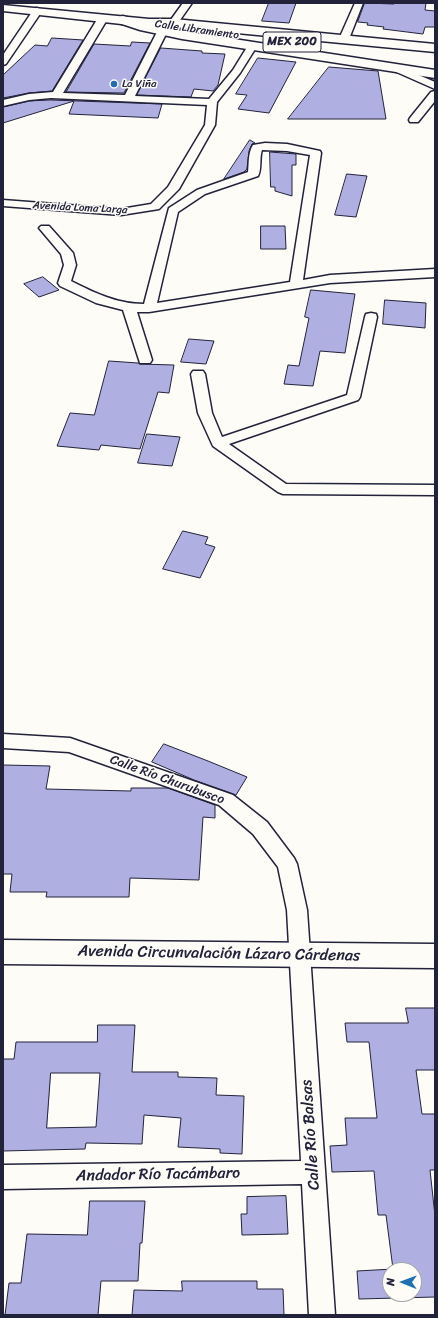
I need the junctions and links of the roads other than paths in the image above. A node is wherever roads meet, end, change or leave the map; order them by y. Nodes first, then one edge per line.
1 (188, 3) edge
2 (359, 3) edge
3 (3, 8) edge
4 (37, 11) junction
5 (103, 18) junction
6 (123, 20) junction
7 (169, 27) junction
8 (344, 39) junction
9 (252, 46) junction
10 (435, 48) edge
11 (435, 59) edge
12 (3, 62) edge
13 (395, 68) junction
14 (435, 74) edge
15 (435, 86) edge
16 (435, 94) edge
17 (56, 96) junction
18 (129, 98) junction
19 (212, 102) junction
20 (3, 103) edge
21 (414, 120) dead end
22 (3, 203) edge
23 (45, 228) dead end
24 (435, 273) edge
25 (296, 284) junction
26 (129, 308) junction
27 (149, 308) junction
28 (371, 317) dead end
29 (145, 360) dead end
30 (198, 374) dead end
31 (218, 443) junction
32 (435, 490) edge
33 (3, 741) edge
34 (3, 952) edge
35 (300, 954) junction
36 (435, 956) edge
37 (313, 1172) junction
38 (3, 1177) edge
39 (322, 1315) edge

1 - 7 street
2 - 8 street
3 - 4 main road, MEX 200
4 - 5 main road, MEX 200
4 - 12 street
5 - 6 main road, MEX 200
5 - 17 street
6 - 7 main road
6 - 7 main road, Calle Libramiento / MEX 200
7 - 8 main road, Calle Libramiento / MEX 200
7 - 9 main road
7 - 11 main road, Calle Libramiento / MEX 200
7 - 18 street
8 - 10 main road, Calle Libramiento / MEX 200
9 - 13 main road
9 - 19 street
13 - 14 main road
13 - 15 street
16 - 21 street
17 - 18 street
17 - 20 street
18 - 19 street
19 - 22 street, Avenida Loma Larga
23 - 26 street
24 - 25 street
25 - 27 street
25 - 27 street
26 - 27 street
26 - 29 street
28 - 31 street
30 - 31 street
31 - 32 street
33 - 35 street, Calle Río Churubusco
34 - 35 main road, Avenida Circunvalación Lázaro Cárdenas
35 - 36 main road, Avenida Circunvalación Lázaro Cárdenas
35 - 37 street, Calle Río Balsas
37 - 38 street, Andador Río Tacámbaro
37 - 39 street, Calle Río Balsas

